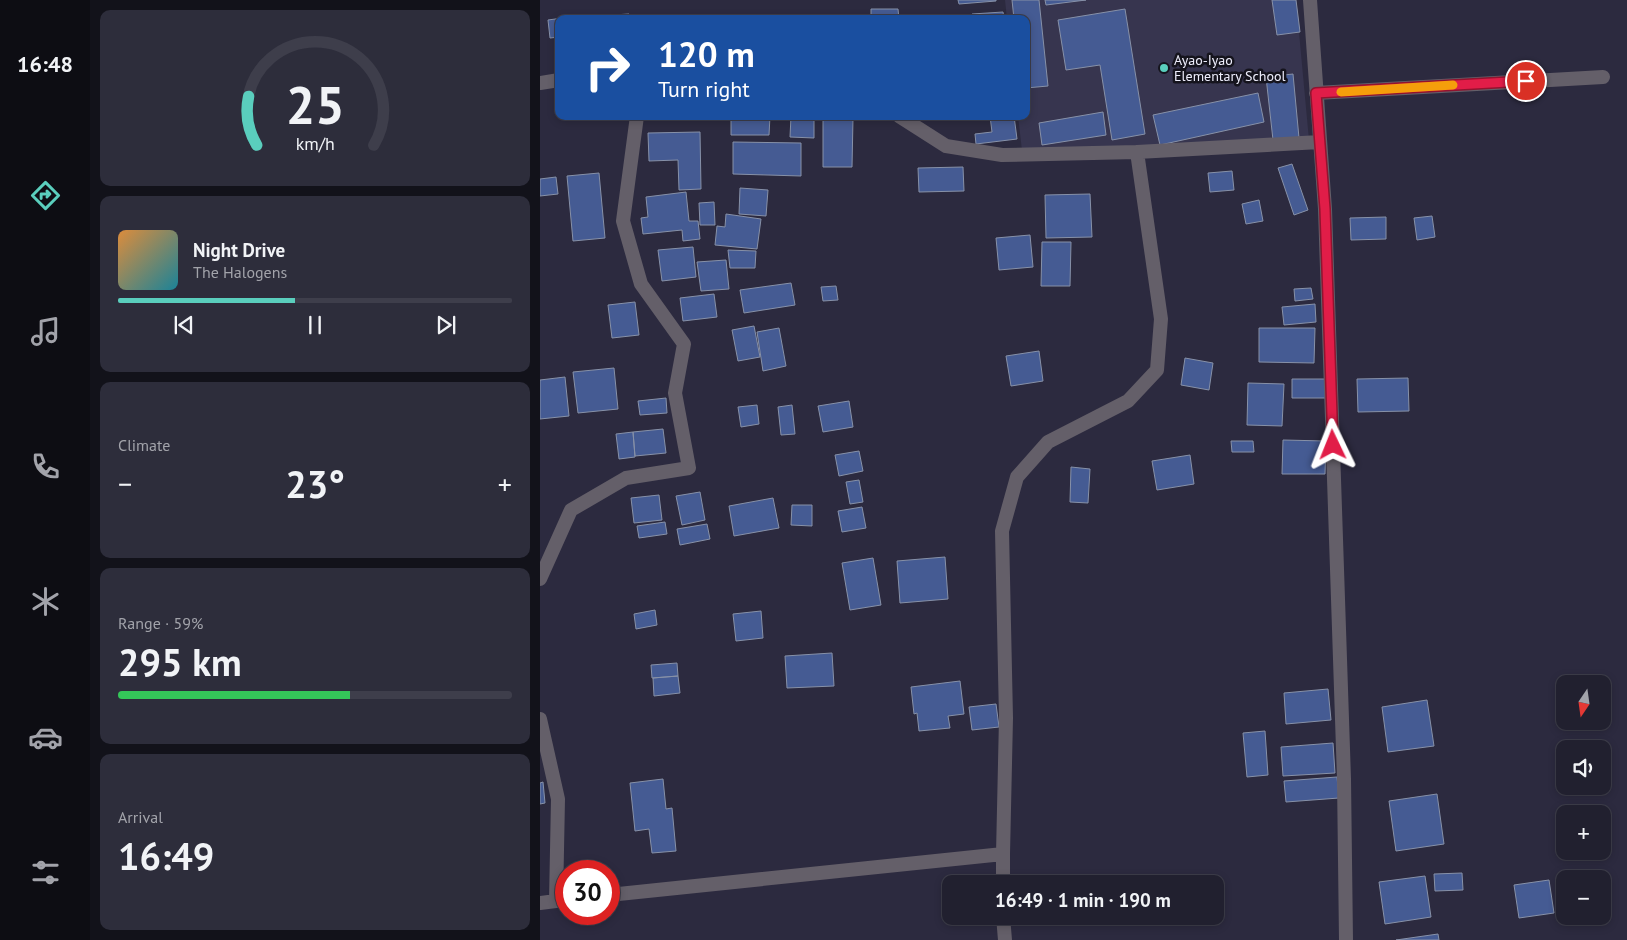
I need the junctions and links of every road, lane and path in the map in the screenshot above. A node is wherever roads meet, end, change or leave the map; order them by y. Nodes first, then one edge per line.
1 (1310, 0) edge
2 (1603, 77) dead end
3 (555, 81) edge
4 (540, 83) edge
5 (1316, 93) junction
6 (636, 120) edge
7 (906, 120) edge
8 (1320, 142) junction
9 (1137, 152) junction
10 (540, 579) edge
11 (540, 719) edge
12 (1003, 854) junction
13 (560, 860) edge
14 (1003, 875) edge
15 (620, 894) edge
16 (555, 901) edge
17 (540, 903) edge
18 (1004, 925) edge
19 (1005, 940) edge
20 (1346, 940) edge

1 - 5 street
2 - 5 street
3 - 4 street
5 - 8 street
6 - 10 street
7 - 9 street
8 - 9 street
8 - 20 street
9 - 12 street
11 - 13 street
12 - 14 street
12 - 15 street
16 - 17 street
18 - 19 street

